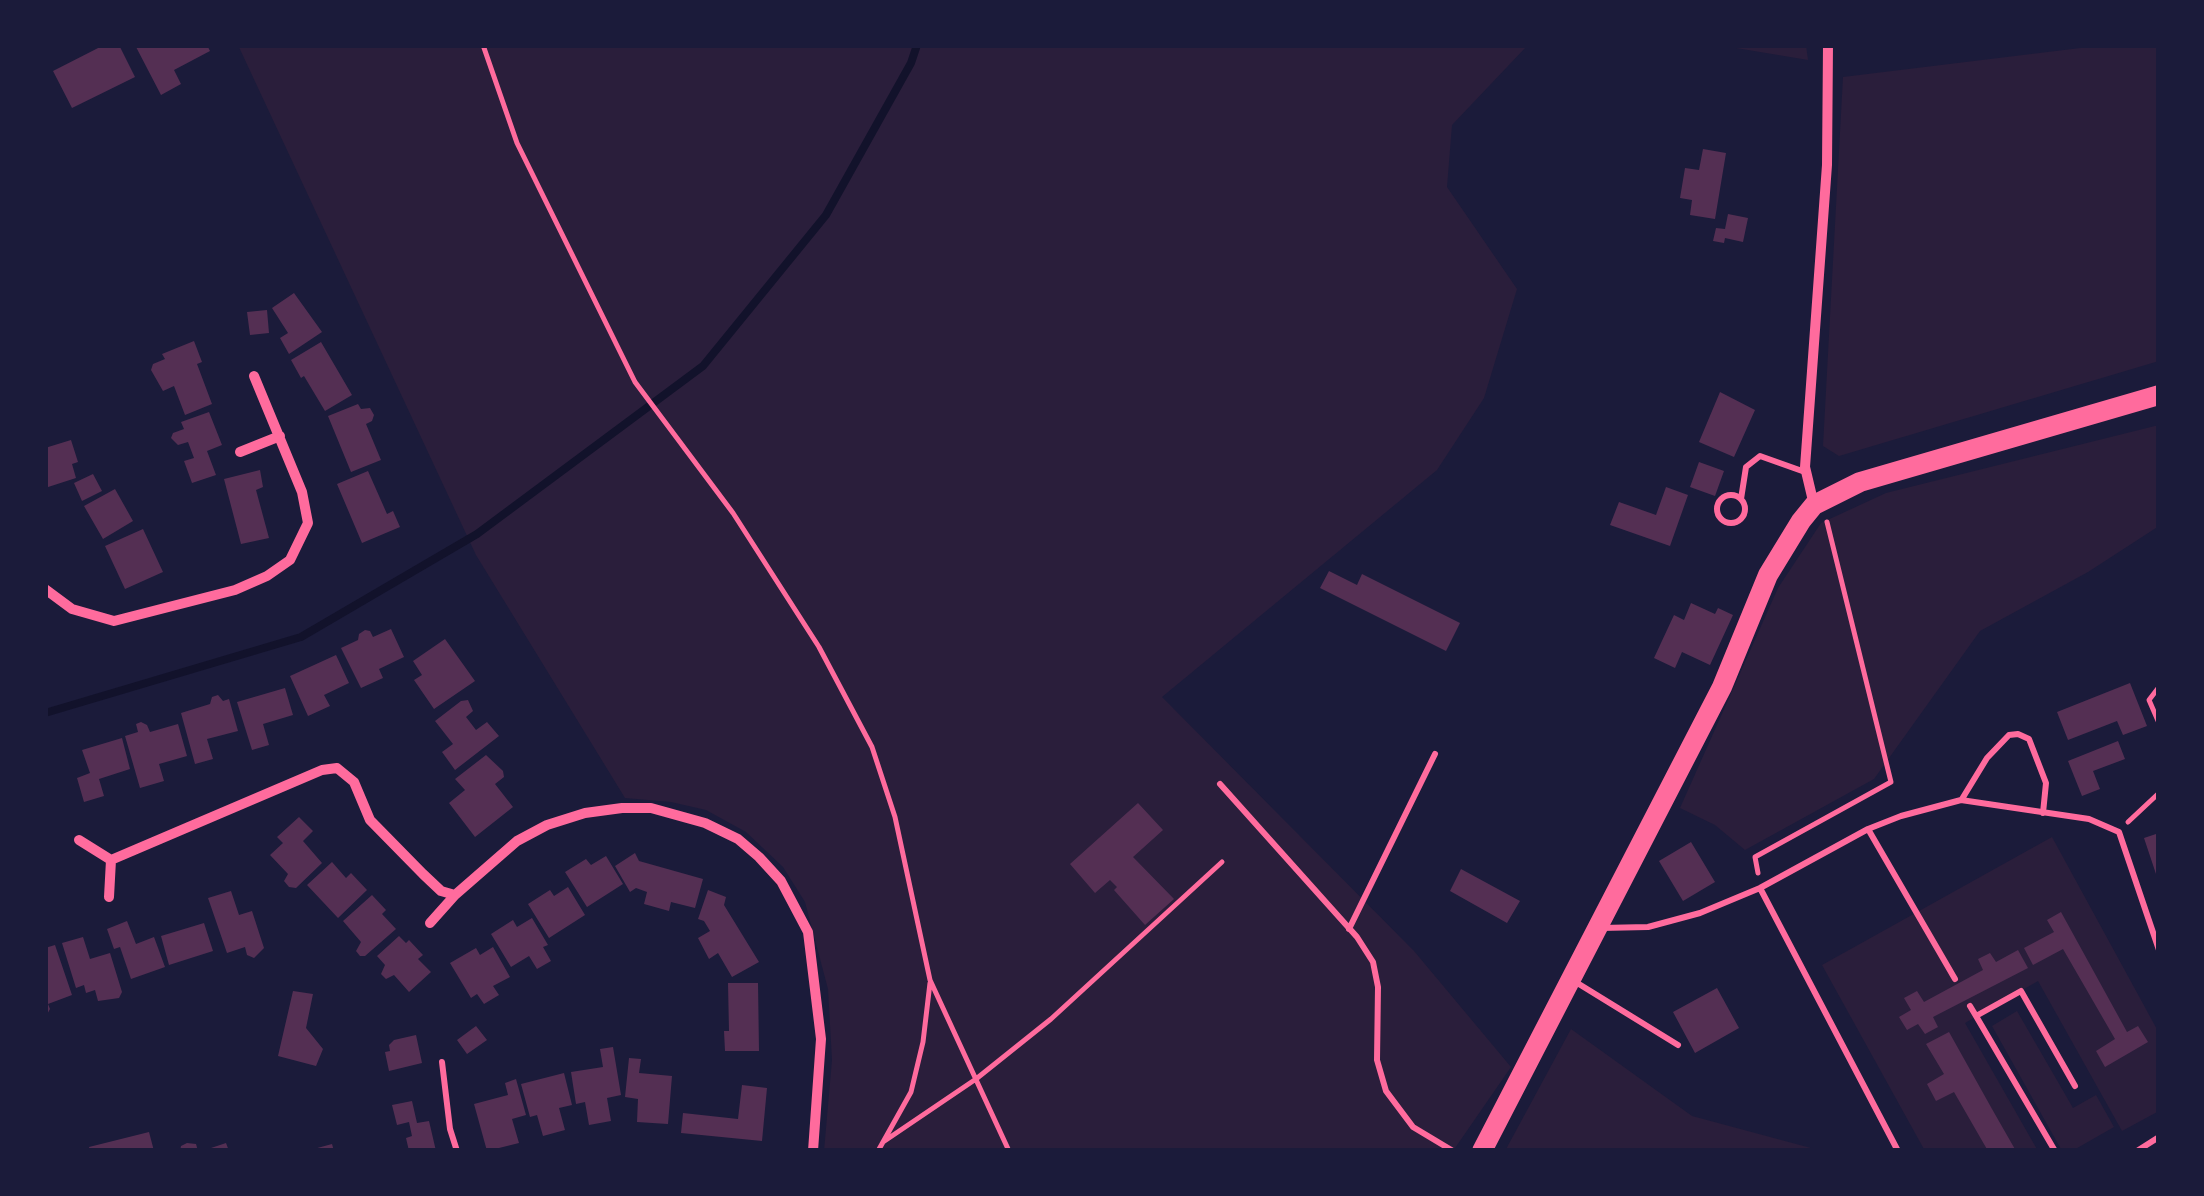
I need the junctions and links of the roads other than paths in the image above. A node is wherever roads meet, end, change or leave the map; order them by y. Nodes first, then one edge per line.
1 (1828, 45) edge
2 (254, 376) dead end
3 (2159, 395) edge
4 (280, 436) junction
5 (240, 452) dead end
6 (1806, 472) junction
7 (1741, 499) junction
8 (1818, 502) junction
9 (45, 589) edge
10 (1436, 754) dead end
11 (1220, 784) dead end
12 (1961, 800) junction
13 (2043, 812) junction
14 (1868, 829) junction
15 (78, 840) dead end
16 (112, 860) junction
17 (1760, 888) junction
18 (455, 894) junction
19 (109, 897) dead end
20 (430, 923) dead end
21 (1600, 928) junction
22 (1349, 930) junction
23 (2159, 950) edge
24 (1954, 979) dead end
25 (1572, 980) junction
26 (1970, 1006) dead end
27 (1976, 1016) junction
28 (1678, 1045) dead end
29 (442, 1062) dead end
30 (2075, 1086) dead end
31 (2159, 1137) edge
32 (457, 1151) edge
33 (813, 1151) edge
34 (1454, 1151) edge
35 (1482, 1151) edge
36 (1898, 1151) edge
37 (2055, 1151) edge
38 (2136, 1151) edge

1 - 6 street
2 - 4 street
3 - 8 main road
4 - 5 street
4 - 9 street
6 - 7 lane
6 - 8 street
7 - 7 lane
8 - 21 main road
10 - 22 lane
11 - 22 lane
12 - 13 lane
12 - 13 lane
12 - 14 lane
13 - 23 lane
14 - 17 lane
14 - 24 lane
15 - 16 street
16 - 18 street
16 - 19 street
17 - 21 lane
17 - 36 lane
18 - 20 street
18 - 33 street
21 - 25 main road
22 - 34 lane
25 - 28 lane
25 - 35 main road
26 - 27 lane
27 - 30 lane
27 - 37 lane
29 - 32 lane
31 - 38 lane

